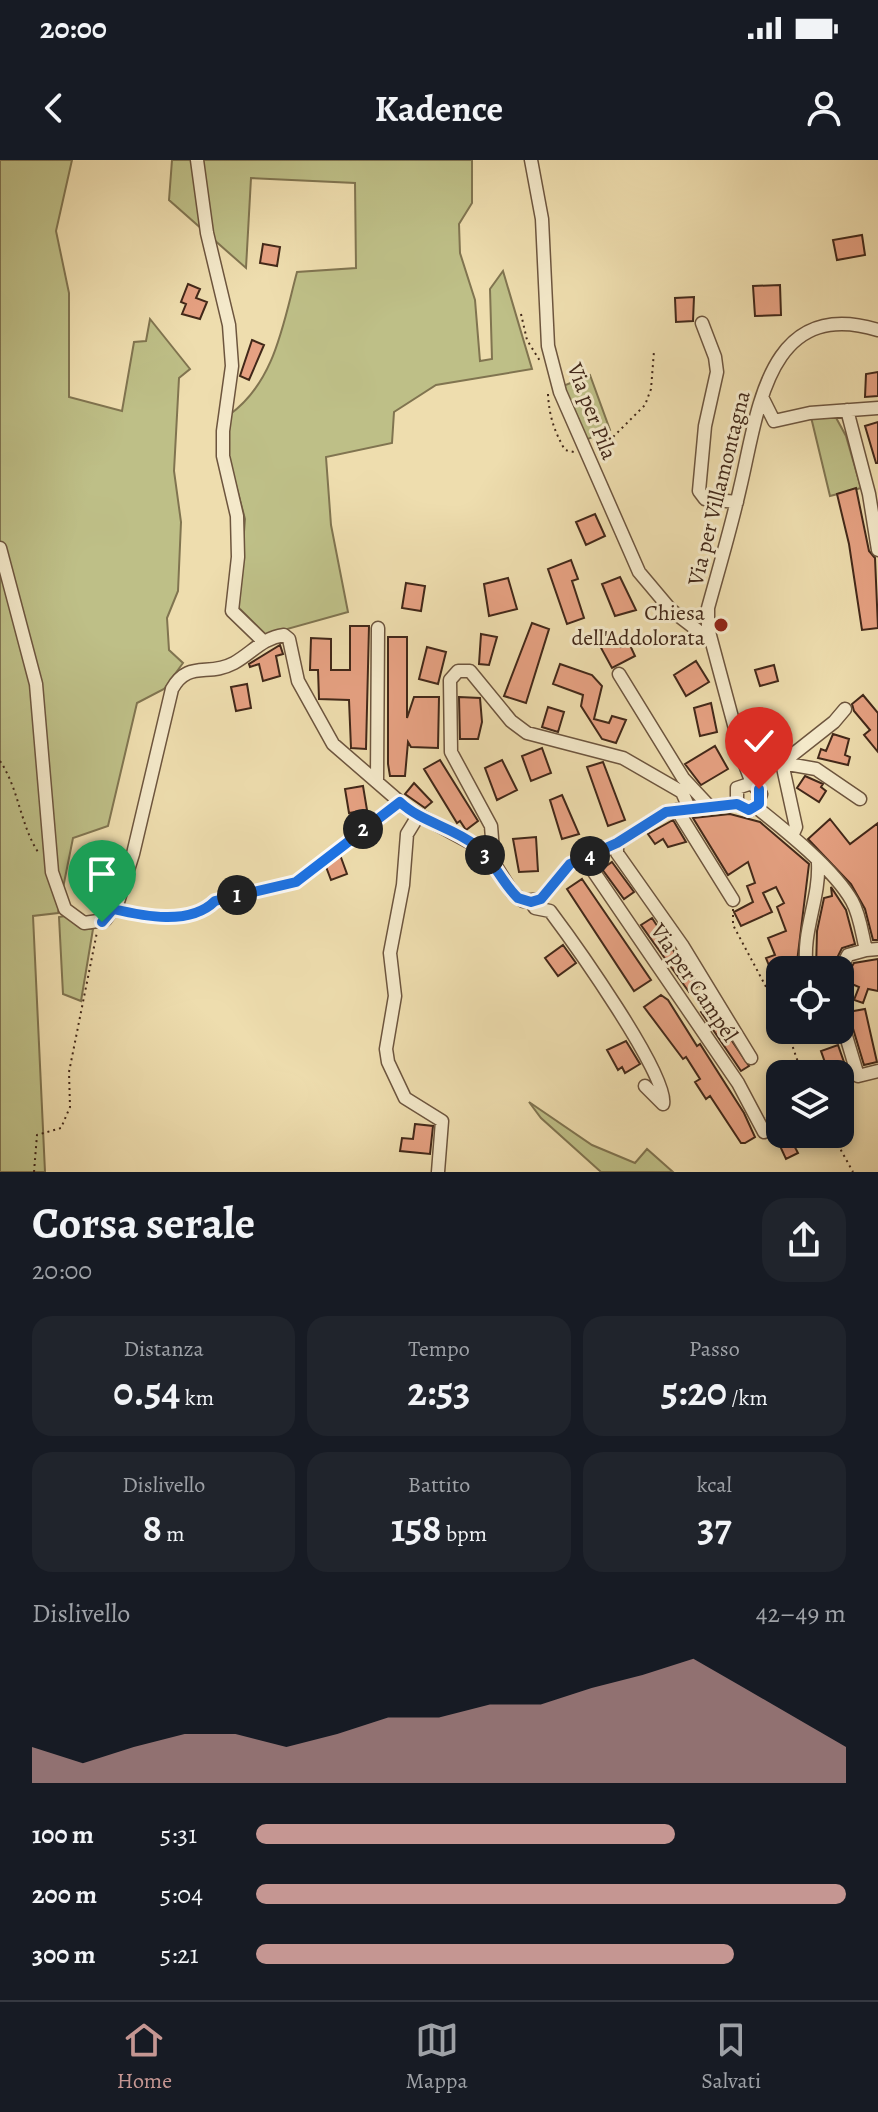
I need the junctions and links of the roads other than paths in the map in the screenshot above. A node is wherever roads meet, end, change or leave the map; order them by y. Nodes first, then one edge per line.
1 (197, 160) edge
2 (531, 160) edge
3 (702, 323) dead end
4 (878, 330) edge
5 (761, 396) junction
6 (878, 408) edge
7 (847, 410) junction
8 (737, 502) junction
9 (0, 548) edge
10 (878, 550) edge
11 (378, 628) dead end
12 (709, 639) junction
13 (263, 641) junction
14 (619, 674) dead end
15 (845, 709) dead end
16 (782, 763) junction
17 (377, 780) junction
18 (752, 783) junction
19 (860, 799) dead end
20 (400, 802) junction
21 (737, 804) junction
22 (710, 807) junction
23 (756, 807) junction
24 (683, 809) junction
25 (418, 816) junction
26 (358, 834) road end
27 (792, 836) junction
28 (617, 843) junction
29 (585, 859) junction
30 (494, 863) junction
31 (818, 863) junction
32 (733, 900) road end
33 (531, 902) junction
34 (872, 949) edge
35 (806, 956) edge
36 (847, 956) edge
37 (848, 1044) edge
38 (751, 1058) dead end
39 (878, 1071) edge
40 (645, 1086) dead end
41 (764, 1132) dead end
42 (438, 1172) edge

1 - 13 street
2 - 12 street, Via per Pila
3 - 8 street
4 - 5 street, Via per Villamontagna
5 - 7 street
5 - 8 street, Via per Villamontagna
6 - 7 street
7 - 10 street
8 - 12 street, Via per Villamontagna
9 - 13 street
11 - 17 street
12 - 18 street, Via per Villamontagna
13 - 17 street
14 - 22 street
15 - 16 street
16 - 19 street
16 - 27 street
17 - 20 street
18 - 21 street
18 - 23 street
20 - 25 street
20 - 26 street
21 - 22 street
21 - 23 street
22 - 24 street
23 - 27 street
24 - 28 street
24 - 30 street
24 - 32 street
25 - 30 street
25 - 42 street
27 - 31 street
28 - 29 street
28 - 38 street, Via per Campél
29 - 33 street
29 - 41 street, Via per Campél
30 - 33 street
31 - 34 street
31 - 35 street
33 - 40 street
34 - 36 street
37 - 39 street

